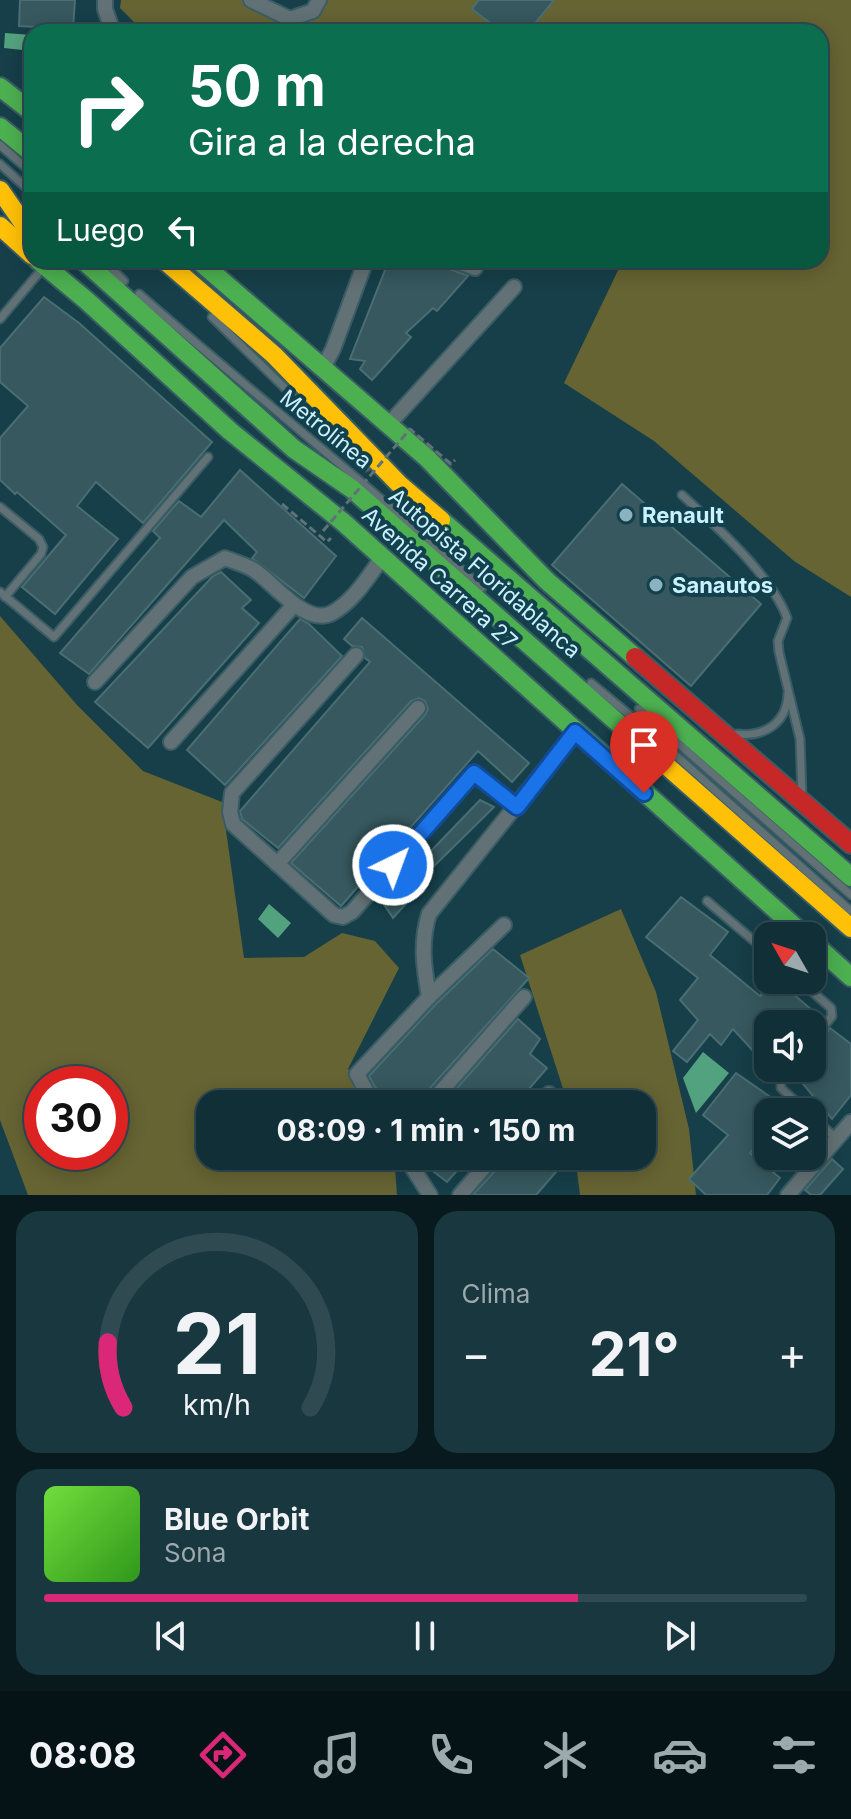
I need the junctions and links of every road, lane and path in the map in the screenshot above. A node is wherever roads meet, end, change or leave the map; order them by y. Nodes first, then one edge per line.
1 (105, 0) edge
2 (251, 0) edge
3 (319, 0) edge
4 (111, 24) edge
5 (0, 87) edge
6 (24, 106) edge
7 (0, 127) edge
8 (0, 145) edge
9 (24, 146) edge
10 (0, 164) edge
11 (24, 166) edge
12 (0, 182) edge
13 (24, 186) edge
14 (0, 190) edge
15 (24, 204) edge
16 (24, 224) edge
17 (0, 226) edge
18 (24, 245) edge
19 (36, 268) edge
20 (51, 268) edge
21 (92, 268) edge
22 (112, 268) edge
23 (173, 268) edge
24 (207, 268) edge
25 (363, 268) edge
26 (514, 287) dead end
27 (200, 306) dead end
28 (0, 319) edge
29 (323, 368) junction
30 (388, 425) junction
31 (208, 457) dead end
32 (455, 460) dead end
33 (376, 476) dead end
34 (682, 495) dead end
35 (282, 504) dead end
36 (0, 507) edge
37 (323, 531) dead end
38 (327, 542) dead end
39 (382, 558) junction
40 (2, 594) edge
41 (489, 594) dead end
42 (293, 606) junction
43 (356, 655) dead end
44 (578, 673) dead end
45 (95, 682) dead end
46 (788, 683) junction
47 (630, 700) dead end
48 (418, 708) dead end
49 (716, 728) junction
50 (575, 732) junction
51 (171, 742) dead end
52 (802, 801) junction
53 (517, 807) junction
54 (851, 844) edge
55 (277, 864) junction
56 (851, 877) edge
57 (851, 895) edge
58 (707, 901) dead end
59 (851, 911) edge
60 (789, 922) edge
61 (504, 925) dead end
62 (851, 928) edge
63 (754, 941) edge
64 (826, 955) edge
65 (851, 977) edge
66 (815, 994) edge
67 (429, 997) junction
68 (524, 997) dead end
69 (826, 1024) edge
70 (781, 1082) edge
71 (366, 1090) edge
72 (442, 1090) edge
73 (792, 1098) edge
74 (851, 1122) edge
75 (826, 1129) edge
76 (836, 1138) junction
77 (414, 1170) edge
78 (482, 1170) edge
79 (430, 1195) edge
80 (460, 1195) edge
81 (788, 1195) edge

1 - 4 street
2 - 3 street
5 - 6 highway
7 - 9 highway
8 - 11 lane
10 - 13 lane
12 - 15 highway
14 - 16 highway
17 - 18 highway, Avenida Carrera 27
19 - 28 lane
20 - 39 highway, Avenida Carrera 27
21 - 62 highway, Autopista Floridablanca
22 - 41 lane, Metrolínea
23 - 56 highway, Autopista Floridablanca
24 - 29 highway
25 - 29 street
26 - 30 street
27 - 33 lane, Metrolínea
29 - 30 highway
30 - 49 highway
31 - 40 lane
32 - 37 path, bridge
34 - 46 lane
35 - 38 path
36 - 40 lane
39 - 42 street
39 - 50 highway, Avenida Carrera 27
42 - 45 street
42 - 51 street
43 - 55 street
44 - 59 lane
46 - 49 lane
46 - 52 lane
47 - 57 lane
48 - 55 street
49 - 52 highway
50 - 53 street
50 - 60 highway, Avenida Carrera 27
52 - 54 highway
53 - 55 street
53 - 67 street
58 - 63 lane
61 - 67 street
64 - 65 highway
66 - 69 lane
67 - 71 street
68 - 72 street
70 - 73 lane
74 - 76 street
75 - 76 lane
76 - 81 street
77 - 79 street
78 - 80 street

